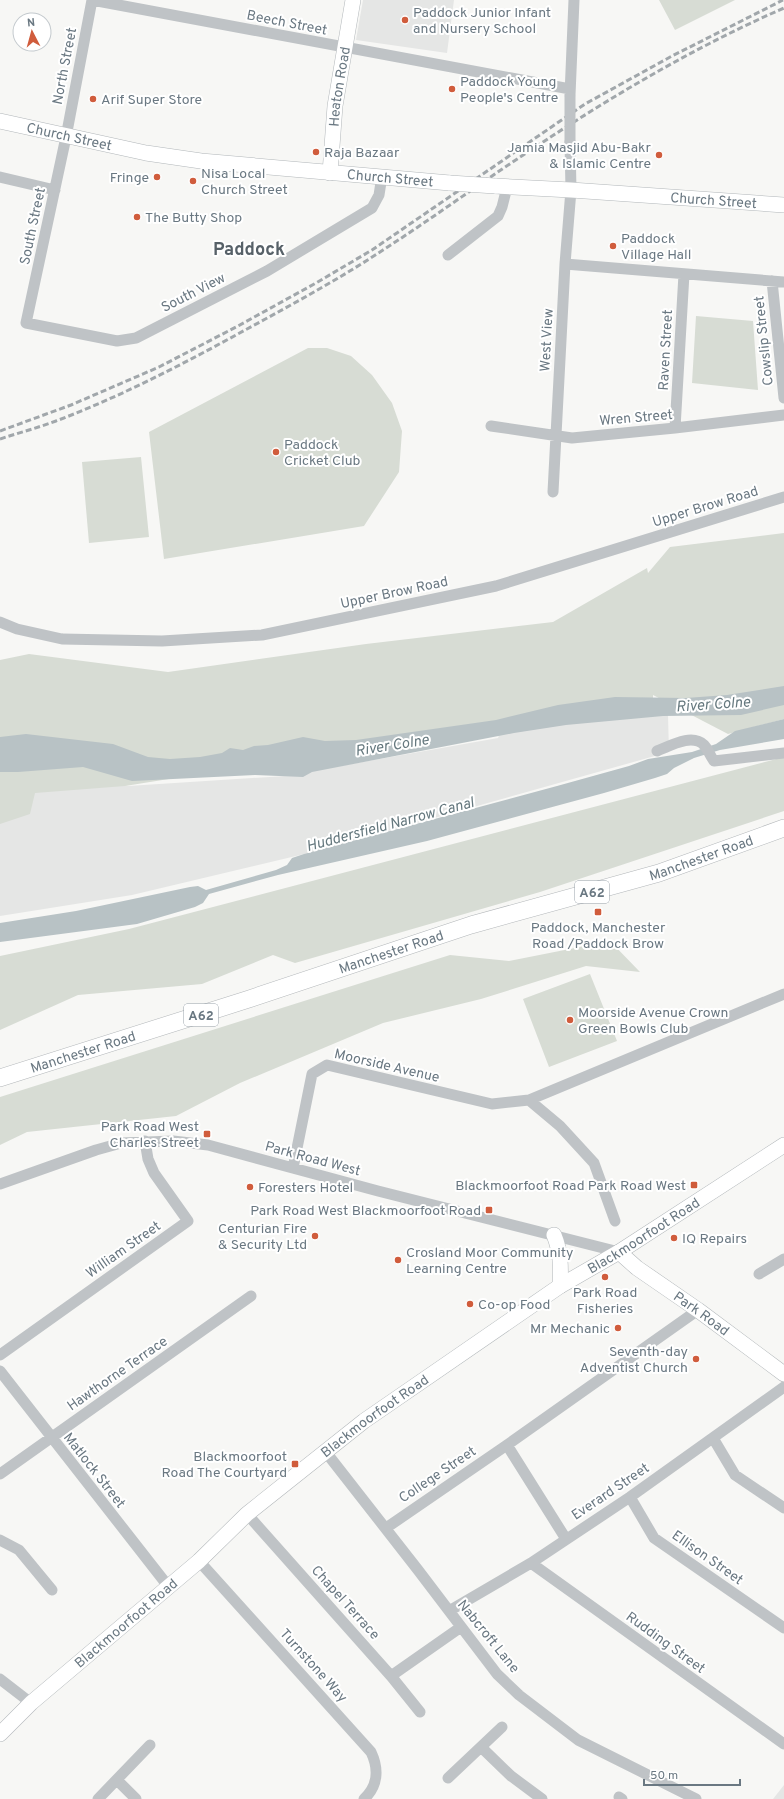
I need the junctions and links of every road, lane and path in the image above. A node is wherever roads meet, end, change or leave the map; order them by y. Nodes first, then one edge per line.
1 (92, 0) edge
2 (352, 0) edge
3 (574, 0) edge
4 (345, 48) junction
5 (570, 92) junction
6 (0, 121) edge
7 (66, 137) junction
8 (330, 173) junction
9 (382, 176) junction
10 (0, 177) edge
11 (501, 187) junction
12 (55, 190) junction
13 (571, 190) junction
14 (784, 205) edge
15 (448, 255) dead end
16 (565, 264) junction
17 (684, 274) junction
18 (772, 281) junction
19 (784, 282) edge
20 (26, 322) joint
21 (784, 398) edge
22 (784, 415) edge
23 (491, 426) dead end
24 (676, 428) junction
25 (556, 435) junction
26 (553, 492) dead end
27 (784, 497) edge
28 (0, 622) edge
29 (657, 751) dead end
30 (784, 753) edge
31 (784, 828) edge
32 (784, 994) edge
33 (0, 1078) edge
34 (529, 1100) junction
35 (145, 1141) junction
36 (784, 1145) edge
37 (293, 1168) junction
38 (0, 1184) edge
39 (615, 1221) dead end
40 (554, 1235) junction
41 (619, 1252) junction
42 (784, 1259) edge
43 (759, 1274) dead end
44 (560, 1286) junction
45 (251, 1296) dead end
46 (698, 1310) junction
47 (0, 1355) edge
48 (0, 1371) edge
49 (784, 1374) edge
50 (784, 1387) edge
51 (52, 1438) junction
52 (713, 1438) junction
53 (506, 1445) junction
54 (325, 1451) junction
55 (0, 1474) edge
56 (630, 1497) junction
57 (784, 1508) edge
58 (247, 1514) junction
59 (386, 1528) junction
60 (566, 1539) junction
61 (0, 1540) edge
62 (199, 1561) junction
63 (531, 1563) junction
64 (168, 1586) junction
65 (52, 1590) dead end
66 (449, 1611) junction
67 (461, 1627) junction
68 (784, 1628) edge
69 (391, 1676) junction
70 (0, 1680) edge
71 (31, 1703) junction
72 (420, 1712) dead end
73 (502, 1727) dead end
74 (0, 1734) edge
75 (784, 1744) edge
76 (150, 1745) dead end
77 (481, 1747) junction
78 (448, 1778) dead end
79 (117, 1780) junction
80 (98, 1799) edge
81 (136, 1799) edge
82 (364, 1799) edge
83 (542, 1799) edge
84 (696, 1799) edge

1 - 4 street, Beech Street
1 - 7 street, North Street
2 - 4 street, Heaton Road
3 - 5 street, West View
4 - 5 street, Beech Street
4 - 8 street, Heaton Road
5 - 13 street, West View, bridge
6 - 7 street, Church Street
7 - 8 street, Church Street
7 - 12 street, South Street
8 - 9 street, Church Street
9 - 11 street, Church Street, bridge
9 - 20 street, South View
10 - 12 street
11 - 13 street, Church Street
11 - 15 street
12 - 20 street, South Street
13 - 14 street, Church Street
13 - 16 street, West View
16 - 17 street
16 - 25 street, West View
17 - 18 street
17 - 24 street, Raven Street
18 - 19 street
18 - 21 street, Cowslip Street
22 - 24 street, Wren Street
23 - 25 street, Wren Street
24 - 25 street, Wren Street
25 - 26 street, West View
27 - 28 street, Upper Brow Road
29 - 30 street
31 - 33 main road, Manchester Road / A62
32 - 34 street, Moorside Avenue
34 - 37 street, Moorside Avenue
34 - 39 street
35 - 37 street, Park Road West
35 - 38 street, Park Road West
35 - 47 street, William Street
36 - 41 street, Blackmoorfoot Road
37 - 40 street, Park Road West
40 - 41 street, Park Road West
40 - 44 street
41 - 44 street, Blackmoorfoot Road
41 - 46 street, Park Road
42 - 43 street
44 - 54 street, Blackmoorfoot Road
45 - 51 street, Hawthorne Terrace
46 - 49 street, Park Road
46 - 53 street, College Street
48 - 51 street, Matlock Street
50 - 52 street, Everard Street
51 - 55 street, Hawthorne Terrace
51 - 64 street, Matlock Street
52 - 56 street, Everard Street
52 - 57 street
53 - 59 street, College Street
53 - 60 street
54 - 58 street, Blackmoorfoot Road
54 - 59 street, Nabcroft Lane
56 - 60 street, Everard Street
56 - 68 street, Ellison Street
58 - 62 street, Blackmoorfoot Road
58 - 69 street, Chapel Terrace
59 - 66 street, Nabcroft Lane
60 - 63 street, Everard Street
61 - 65 street
62 - 64 street, Blackmoorfoot Road
62 - 82 street, Turnstone Way
63 - 66 street, Everard Street
63 - 75 street, Rudding Street
64 - 71 street, Blackmoorfoot Road
66 - 67 street, Nabcroft Lane
67 - 69 street
67 - 84 street, Nabcroft Lane
69 - 72 street, Chapel Terrace
70 - 71 street
71 - 74 street, Blackmoorfoot Road
73 - 77 street
76 - 79 street
77 - 78 street
77 - 83 street
79 - 80 street
79 - 81 street

